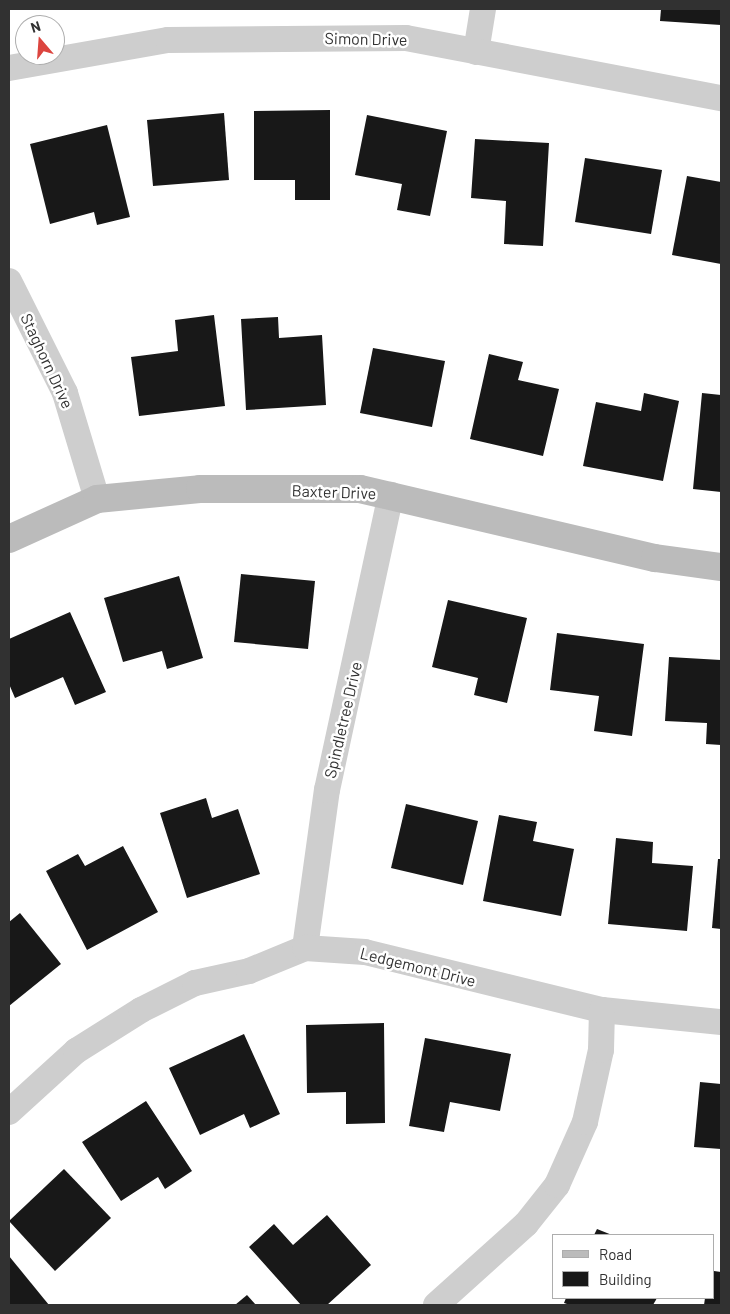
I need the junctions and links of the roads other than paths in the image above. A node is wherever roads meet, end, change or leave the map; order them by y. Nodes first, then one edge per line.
1 (483, 9) edge
2 (476, 52) junction
3 (9, 68) edge
4 (721, 98) edge
5 (9, 282) edge
6 (391, 494) junction
7 (97, 499) junction
8 (9, 539) edge
9 (721, 567) edge
10 (305, 948) junction
11 (602, 1010) junction
12 (721, 1022) edge
13 (9, 1112) edge
14 (453, 1300) edge

1 - 2 street
2 - 3 street, Simon Drive
2 - 4 street, Simon Drive
5 - 7 street, Staghorn Drive
6 - 7 street, Baxter Drive
6 - 9 street, Baxter Drive
6 - 10 street, Spindletree Drive
7 - 8 street, Baxter Drive
10 - 11 street, Ledgemont Drive
10 - 13 street, Ledgemont Drive
11 - 12 street, Ledgemont Drive
11 - 14 street

